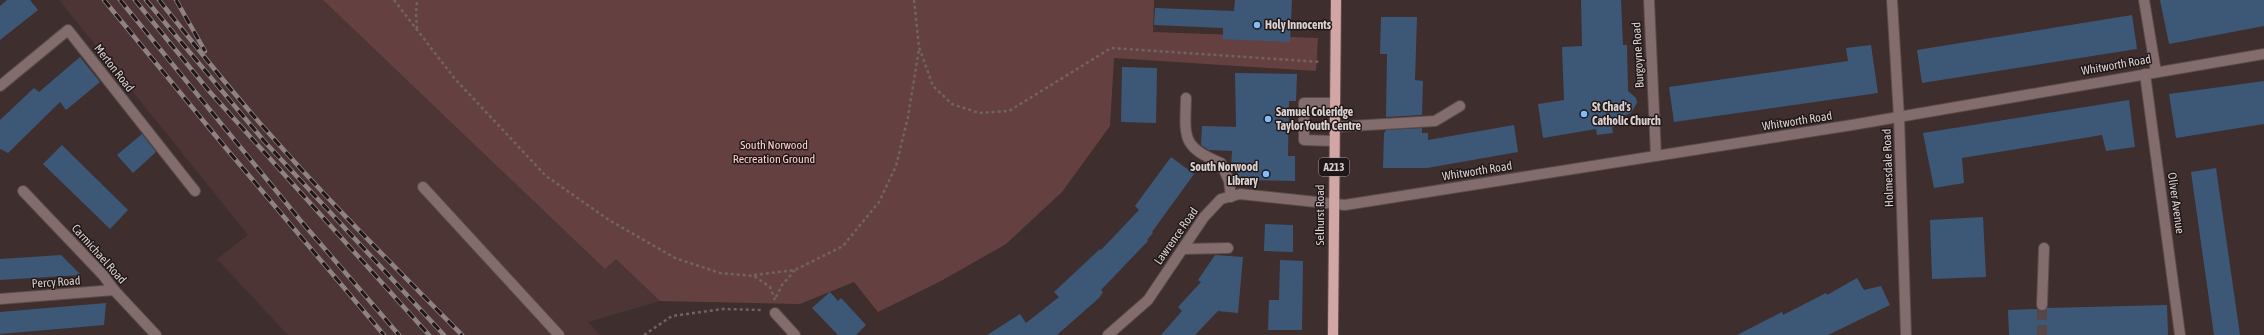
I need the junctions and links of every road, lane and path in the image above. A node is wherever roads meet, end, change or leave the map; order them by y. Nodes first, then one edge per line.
1 (394, 0) edge
2 (418, 0) edge
3 (914, 0) edge
4 (1336, 0) edge
5 (1649, 0) edge
6 (1892, 0) edge
7 (2144, 0) edge
8 (417, 30) junction
9 (919, 47) junction
10 (2264, 54) edge
11 (1336, 62) junction
12 (2151, 73) junction
13 (0, 86) edge
14 (1186, 98) dead end
15 (1335, 103) junction
16 (1460, 106) dead end
17 (1899, 117) junction
18 (1334, 127) junction
19 (1334, 141) junction
20 (1656, 156) junction
21 (423, 187) dead end
22 (23, 191) dead end
23 (195, 191) dead end
24 (1231, 197) junction
25 (1333, 203) junction
26 (1228, 248) dead end
27 (2044, 248) dead end
28 (1183, 249) junction
29 (795, 270) junction
30 (754, 276) junction
31 (114, 290) junction
32 (776, 297) junction
33 (0, 299) edge
34 (2042, 305) tunnel mouth
35 (775, 313) junction
36 (156, 335) edge
37 (559, 335) edge
38 (644, 335) edge
39 (795, 335) edge
40 (1108, 335) edge
41 (1333, 335) edge
42 (1906, 335) edge
43 (2180, 335) edge

1 - 8 path
2 - 8 path
3 - 9 path
4 - 11 main road, Selhurst Road / A213
5 - 20 street, Burgoyne Road
6 - 17 street, Holmesdale Road
7 - 12 street, Oliver Avenue
8 - 30 path
9 - 11 path
9 - 29 path
10 - 12 street, Whitworth Road
11 - 15 main road, Selhurst Road / A213
12 - 17 street, Whitworth Road
12 - 43 street, Oliver Avenue
13 - 23 street, Merton Road
14 - 24 street
15 - 18 main road, Selhurst Road / A213
15 - 19 street
16 - 18 street
17 - 20 street, Whitworth Road
17 - 42 street, Holmesdale Road
18 - 19 main road, Selhurst Road / A213
19 - 25 main road, Selhurst Road / A213
20 - 25 street, Whitworth Road
21 - 37 street
22 - 31 street, Carmichael Road
24 - 25 street, Lawrence Road
24 - 28 street, Lawrence Road
25 - 41 main road, Selhurst Road / A213
26 - 28 street
27 - 34 street
28 - 40 street, Lawrence Road
29 - 30 path
29 - 32 path
30 - 32 path
31 - 33 street, Percy Road
31 - 36 street, Carmichael Road
32 - 35 path
35 - 38 path
35 - 39 street

